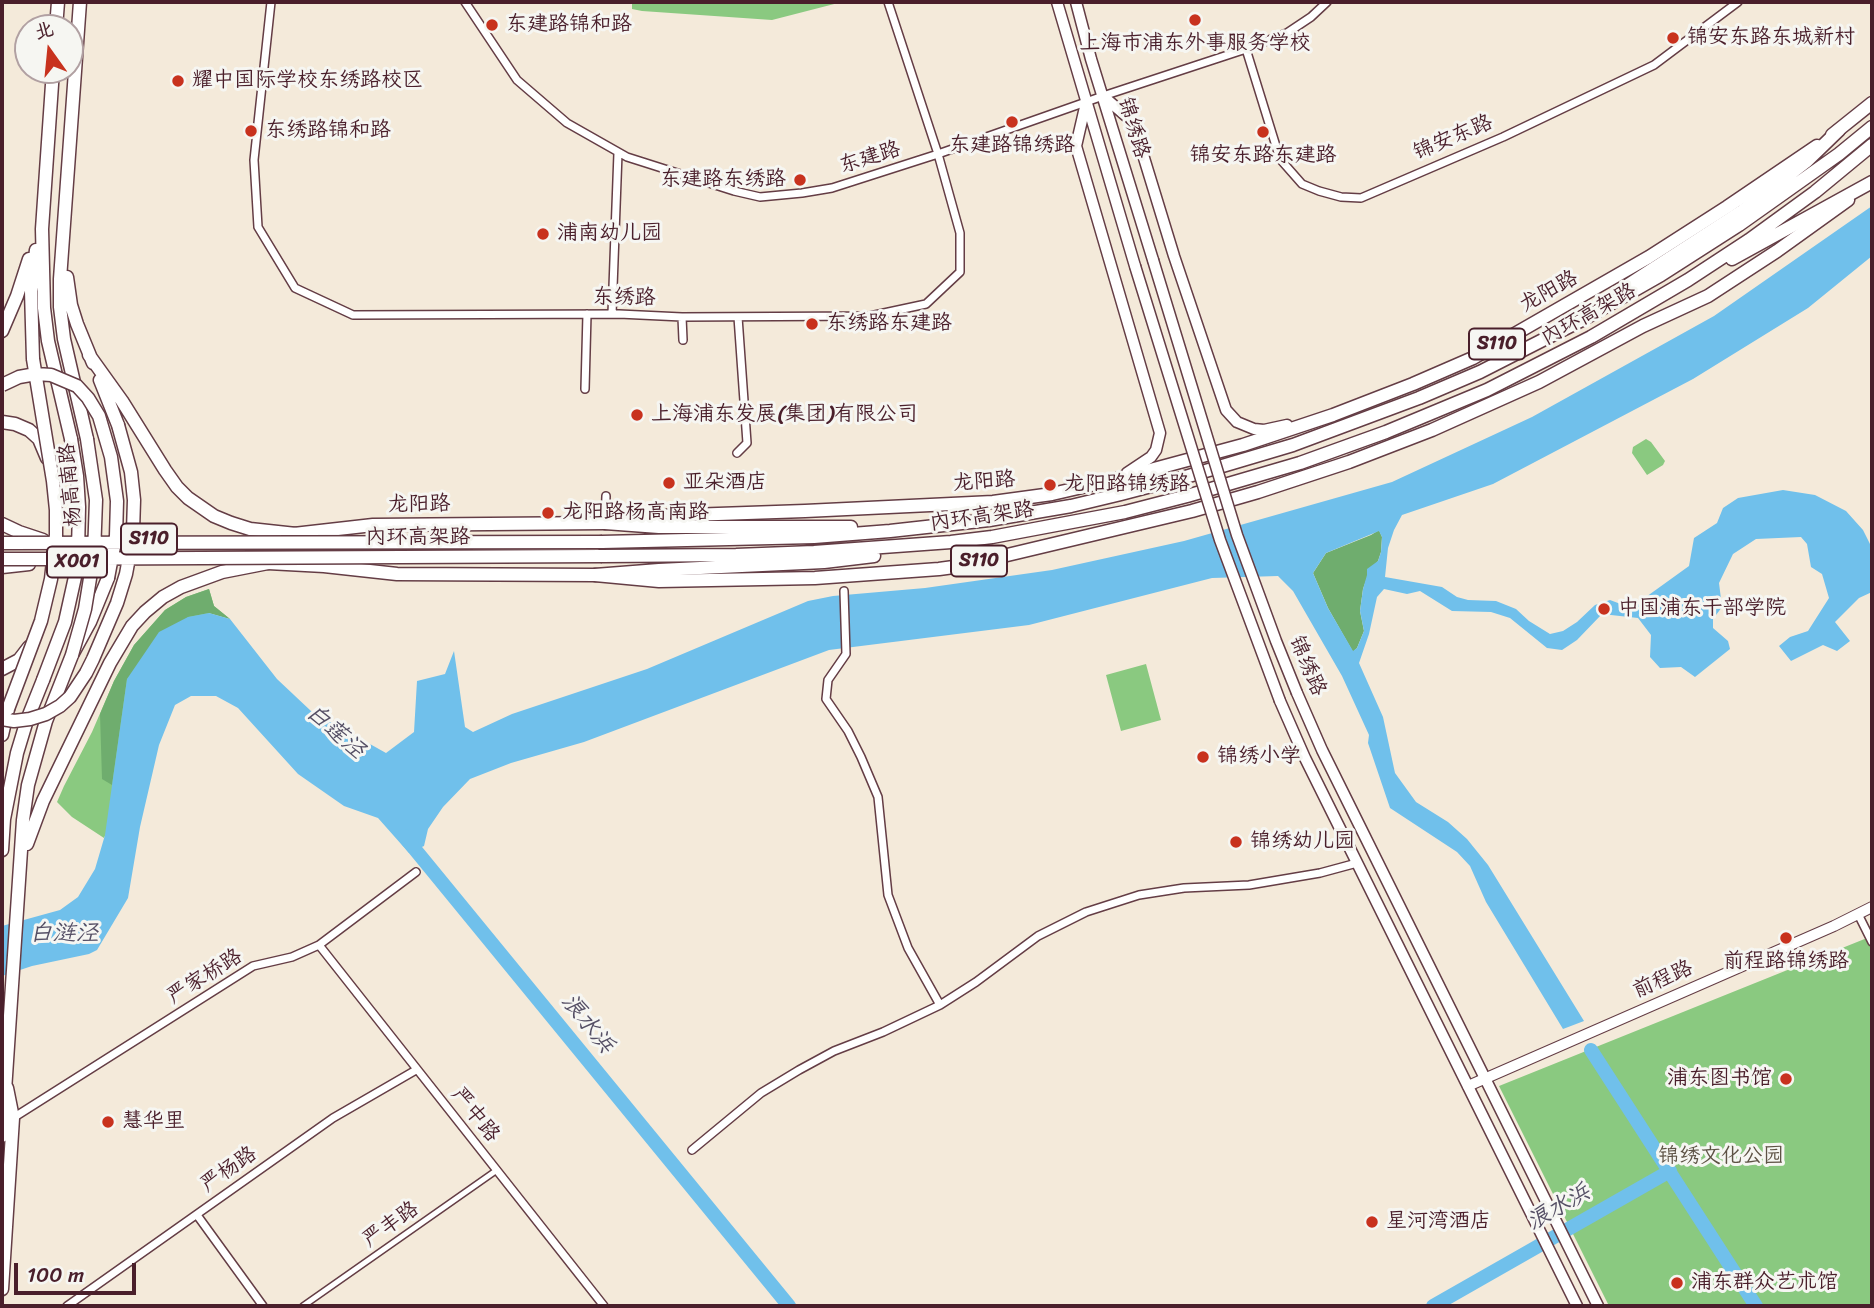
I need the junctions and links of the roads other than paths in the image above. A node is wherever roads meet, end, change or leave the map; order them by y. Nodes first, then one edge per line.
1 (80, 2) edge
2 (271, 2) edge
3 (465, 2) edge
4 (888, 2) edge
5 (1056, 2) edge
6 (1076, 2) edge
7 (1327, 2) edge
8 (1738, 2) edge
9 (1245, 49) junction
10 (52, 84) edge
11 (1103, 96) junction
12 (1086, 103) junction
13 (1872, 103) edge
14 (1872, 127) edge
15 (1839, 130) junction
16 (1872, 145) edge
17 (618, 153) junction
18 (938, 155) junction
19 (1872, 182) edge
20 (43, 197) junction
21 (64, 243) junction
22 (1660, 297) junction
23 (586, 314) junction
24 (612, 314) junction
25 (682, 317) junction
26 (738, 317) junction
27 (2, 331) edge
28 (683, 340) dead end
29 (1525, 350) junction
30 (89, 355) junction
31 (2, 385) edge
32 (585, 389) dead end
33 (1353, 408) junction
34 (8, 423) edge
35 (737, 453) dead end
36 (1117, 479) junction
37 (54, 481) junction
38 (606, 496) dead end
39 (605, 523) junction
40 (2, 524) edge
41 (949, 526) junction
42 (296, 534) junction
43 (44, 540) junction
44 (2, 541) edge
45 (951, 542) junction
46 (268, 563) junction
47 (2, 564) edge
48 (595, 575) junction
49 (844, 591) dead end
50 (41, 621) junction
51 (72, 655) junction
52 (2, 669) edge
53 (5, 714) edge
54 (2, 735) edge
55 (2, 850) edge
56 (1357, 863) junction
57 (21, 868) junction
58 (416, 872) dead end
59 (1872, 907) edge
60 (1858, 914) junction
61 (1872, 942) edge
62 (319, 945) junction
63 (940, 1005) junction
64 (416, 1070) junction
65 (1484, 1079) junction
66 (6, 1082) junction
67 (1468, 1086) junction
68 (13, 1118) junction
69 (2, 1136) edge
70 (692, 1150) dead end
71 (497, 1170) junction
72 (197, 1215) junction
73 (2, 1289) edge
74 (67, 1306) edge
75 (263, 1306) edge
76 (303, 1306) edge
77 (604, 1306) edge
78 (1577, 1306) edge
79 (1598, 1306) edge

1 - 21 main road, 杨高南路 / X001
2 - 23 street, 东绣路
3 - 17 street, 东建路
4 - 18 street, 东绣路
5 - 12 main road, 锦绣路
6 - 11 main road, 锦绣路
7 - 9 street, 东建路
8 - 9 street, 锦安东路
9 - 11 street, 东建路
10 - 20 main road, 杨高南路 / X001
11 - 12 street, 东建路
11 - 33 main road
11 - 65 main road, 锦绣路, bridge
12 - 18 street, 东建路
12 - 36 main road
12 - 56 main road, 锦绣路, bridge
13 - 15 main road, 龙阳路 / S110
14 - 29 main road, 内环高架路
15 - 29 main road
15 - 33 main road, 龙阳路 / S110
16 - 22 main road, 内环高架路
17 - 18 street, 东建路
17 - 24 street
18 - 26 street, 东绣路
19 - 22 main road
19 - 48 main road, S110
20 - 27 main road
20 - 37 main road, bridge
20 - 55 main road, 杨高南路 / X001, bridge
21 - 30 main road
21 - 51 main road, 杨高南路 / X001, bridge
22 - 45 main road, 内环高架路
23 - 24 street, 东绣路
23 - 32 street
24 - 25 street, 东绣路
25 - 26 street, 东绣路
25 - 28 street
26 - 35 street
29 - 41 main road, 内环高架路
30 - 42 main road
30 - 53 main road, bridge
31 - 51 main road, bridge
33 - 36 main road, 龙阳路 / S110
34 - 37 main road, bridge
36 - 39 main road, 龙阳路 / S110
37 - 50 main road, bridge
38 - 39 street
39 - 41 main road
39 - 42 main road, 龙阳路 / S110
40 - 43 main road
41 - 44 main road, 内环高架路, bridge
42 - 43 main road, 龙阳路 / S110
43 - 44 main road, 龙阳路 / S110
45 - 47 main road, 内环高架路, bridge
45 - 48 main road
46 - 47 main road, S110
46 - 48 main road, S110
46 - 57 main road
49 - 63 street
50 - 52 main road, bridge
50 - 53 main road, bridge
51 - 57 main road, 杨高南路 / X001
53 - 54 main road
56 - 63 street
56 - 67 main road, 锦绣路
57 - 66 main road, 杨高南路 / X001
58 - 62 street, 严家桥路
59 - 60 street, 前程路
60 - 61 street
60 - 65 street, 前程路
62 - 64 street, 严中路
62 - 68 street, 严家桥路
63 - 70 street
64 - 71 street, 严中路
64 - 72 street, 严杨路
65 - 67 street, 前程路
65 - 79 main road, 锦绣路
66 - 68 main road, 杨高南路 / X001
66 - 69 main road, 杨高南路 / X001
67 - 78 main road, 锦绣路
68 - 73 main road, 杨高南路 / X001
71 - 76 street, 严丰路
71 - 77 street, 严中路
72 - 74 street, 严杨路
72 - 75 street

